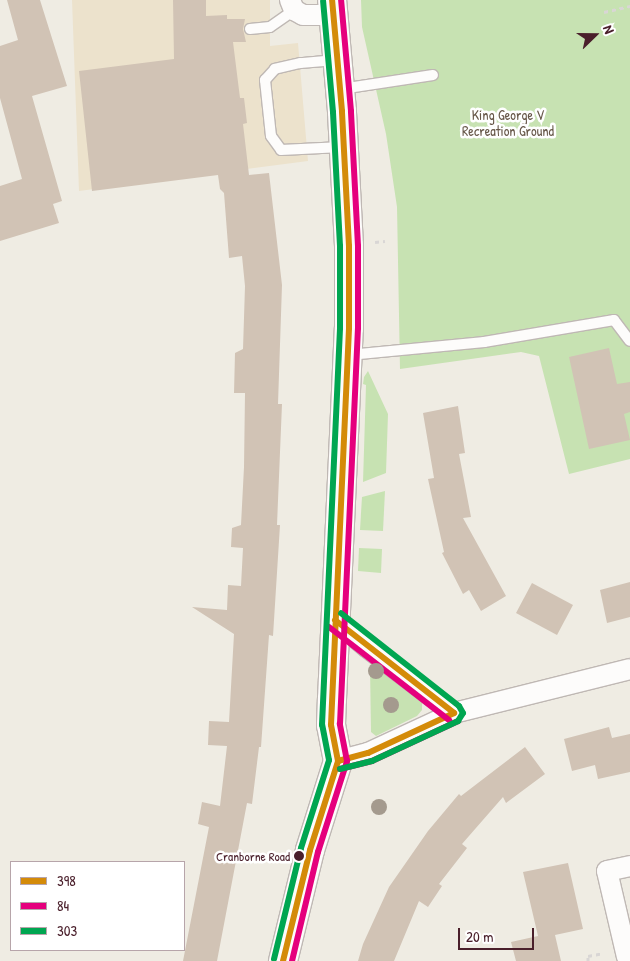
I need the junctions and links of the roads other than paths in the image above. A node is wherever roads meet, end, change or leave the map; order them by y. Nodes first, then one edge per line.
1 (292, 5) edge
2 (332, 8) edge
3 (250, 29) dead end
4 (337, 60) junction
5 (433, 75) dead end
6 (340, 89) junction
7 (344, 147) junction
8 (630, 341) edge
9 (349, 355) junction
10 (335, 620) junction
11 (630, 669) edge
12 (454, 713) junction
13 (338, 761) junction
14 (630, 866) edge
15 (627, 957) dead end
16 (283, 961) edge

1 - 2 street
1 - 3 lane
2 - 4 main road
4 - 6 main road
4 - 7 lane
5 - 6 lane
6 - 7 main road
7 - 9 main road
8 - 9 lane
9 - 10 main road
10 - 12 street
10 - 13 main road
11 - 12 street
12 - 13 street
13 - 16 main road
14 - 15 street

